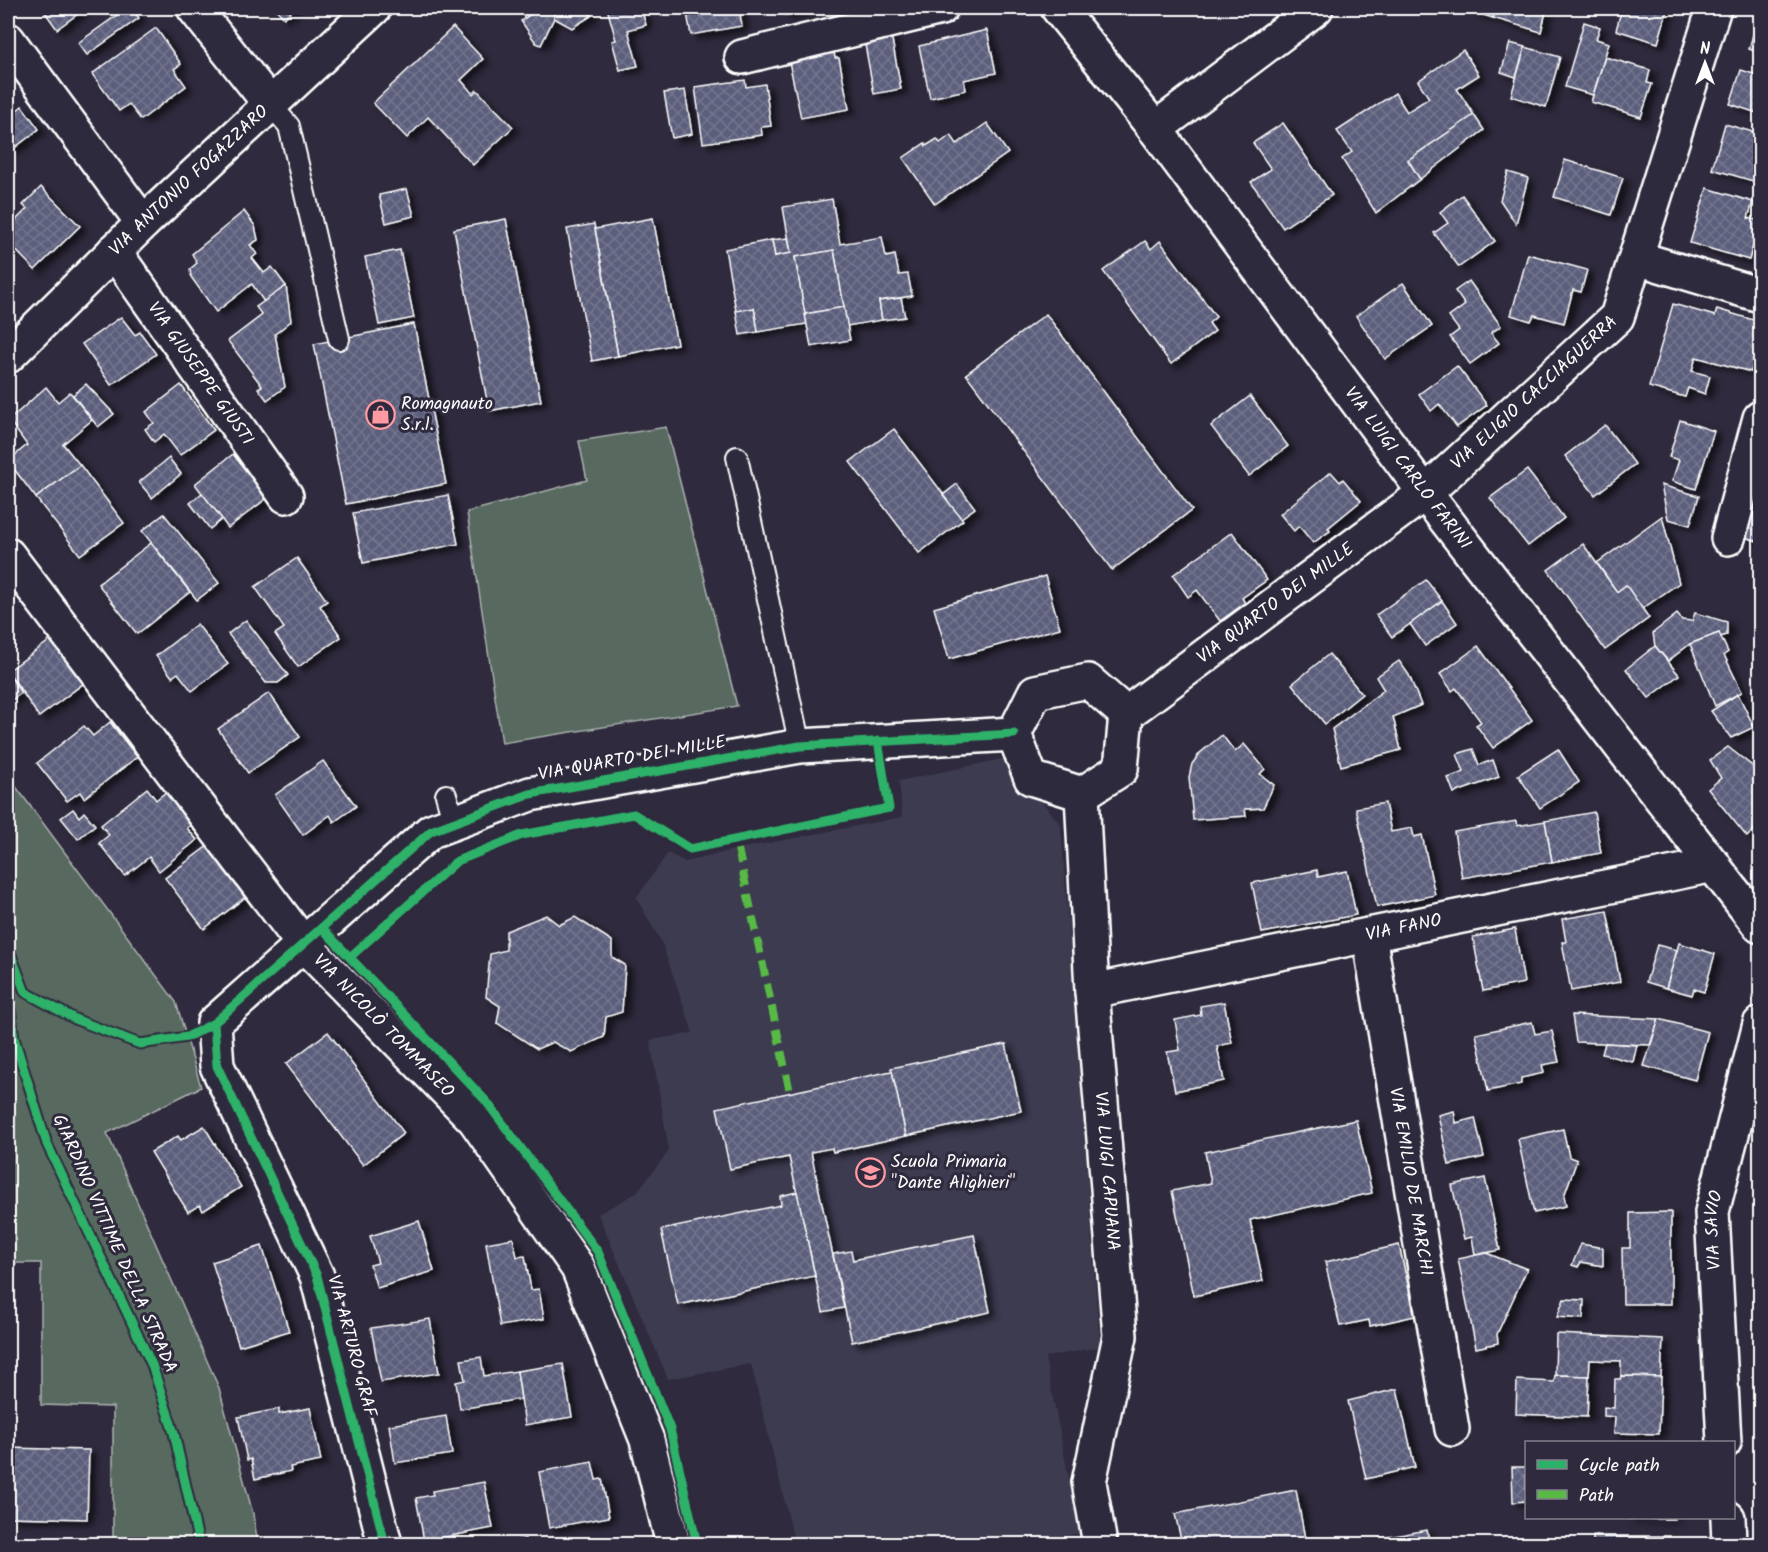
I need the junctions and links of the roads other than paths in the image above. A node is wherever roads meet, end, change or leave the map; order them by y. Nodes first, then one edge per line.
1 (194, 8) edge
2 (374, 8) edge
3 (941, 8) edge
4 (1058, 8) edge
5 (1316, 8) edge
6 (1714, 8) edge
7 (8, 40) edge
8 (742, 57) dead end
9 (270, 104) junction
10 (1155, 129) junction
11 (143, 223) junction
12 (114, 251) junction
13 (1637, 258) junction
14 (1761, 295) edge
15 (339, 339) dead end
16 (8, 356) edge
17 (1761, 418) edge
18 (737, 457) dead end
19 (1425, 493) junction
20 (286, 496) dead end
21 (1728, 538) dead end
22 (8, 555) edge
23 (1126, 714) junction
24 (1014, 734) junction
25 (800, 746) junction
26 (1082, 794) junction
27 (1714, 865) junction
28 (1761, 926) edge
29 (1369, 935) junction
30 (304, 945) junction
31 (1092, 991) junction
32 (1761, 1024) edge
33 (217, 1066) joint
34 (1452, 1430) dead end
35 (1724, 1441) edge
36 (1728, 1519) edge
37 (385, 1545) edge
38 (673, 1545) edge
39 (1100, 1545) edge
40 (1729, 1545) edge

1 - 9 street
2 - 9 street, VIA ANTONIO FOGAZZARO
3 - 8 street
4 - 10 street, VIA LUIGI CARLO FARINI
5 - 10 street
6 - 13 street, VIA ELIGIO CACCIAGUERRA
7 - 11 street
9 - 11 street, VIA ANTONIO FOGAZZARO
9 - 15 lane
10 - 19 street, VIA LUIGI CARLO FARINI
11 - 12 street, VIA ANTONIO FOGAZZARO
12 - 16 street, VIA ANTONIO FOGAZZARO
12 - 20 street, VIA GIUSEPPE GIUSTI
13 - 14 street
13 - 19 street, VIA ELIGIO CACCIAGUERRA
17 - 21 street
18 - 25 lane
19 - 23 street, VIA QUARTO DEI MILLE
19 - 27 street, VIA LUIGI CARLO FARINI
22 - 30 street, VIA NICOLÒ TOMMASEO
23 - 24 street
23 - 26 street
24 - 25 street, VIA QUARTO DEI MILLE
24 - 26 street
25 - 30 street, VIA QUARTO DEI MILLE
26 - 31 street, VIA LUIGI CAPUANA
27 - 28 street, VIA LUIGI CARLO FARINI
27 - 29 street, VIA FANO
29 - 31 street, VIA FANO
29 - 34 street, VIA EMILIO DE MARCHI
30 - 33 street, VIA QUARTO DEI MILLE
30 - 38 street, VIA NICOLÒ TOMMASEO
31 - 39 street, VIA LUIGI CAPUANA
32 - 35 street, VIA SAVIO
33 - 37 street, VIA ARTURO GRAF
36 - 40 street

